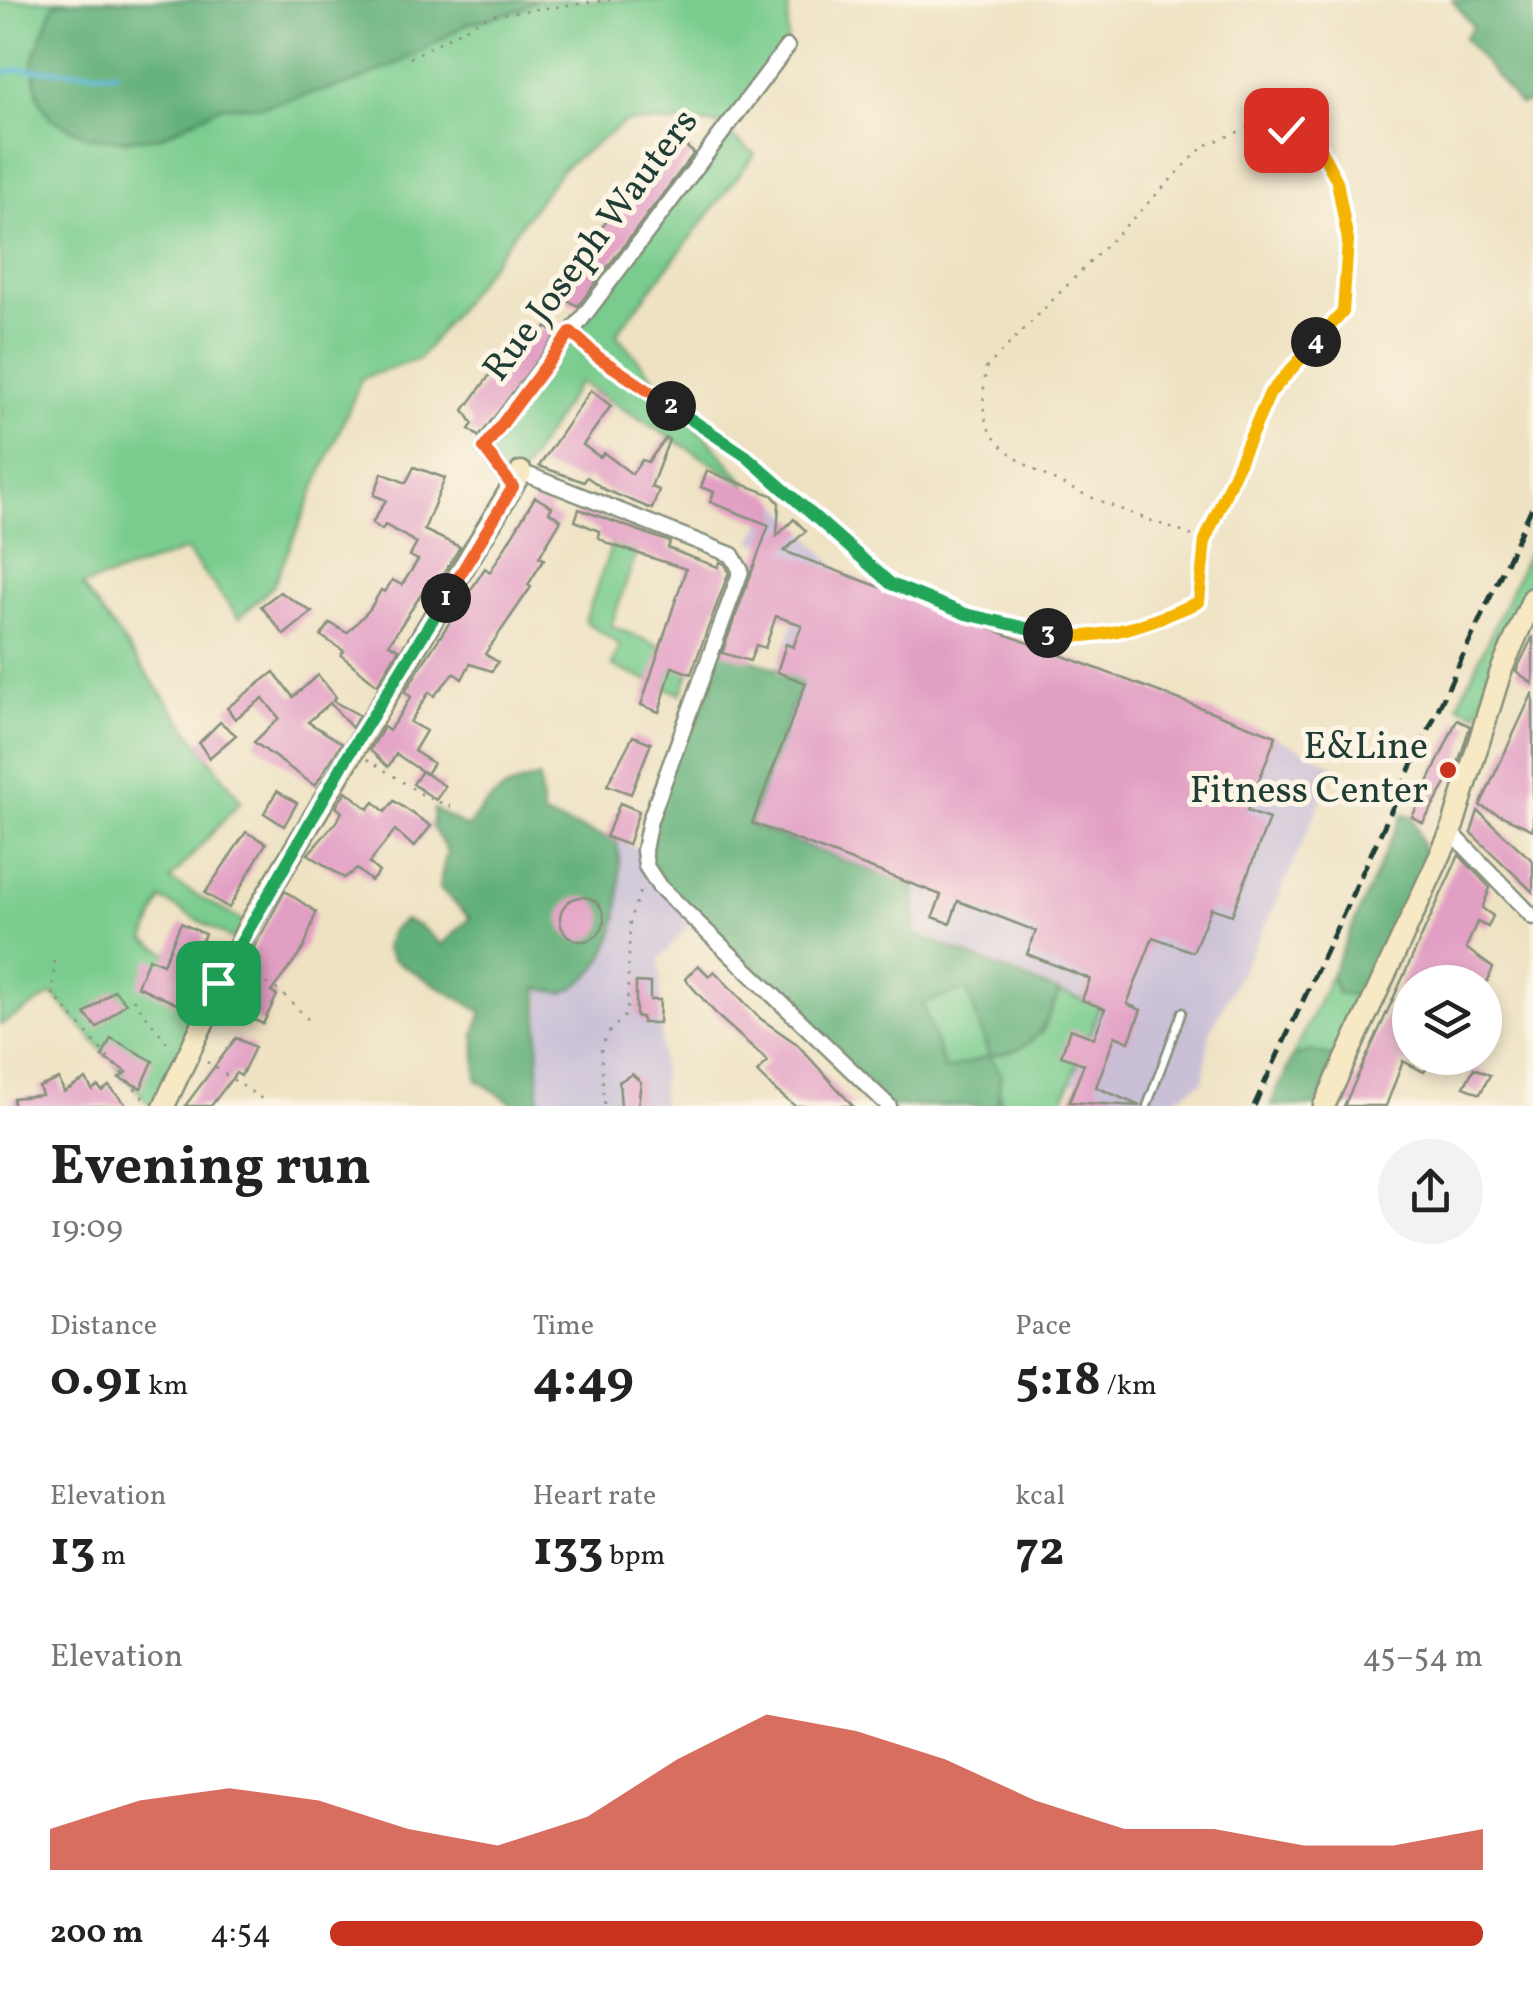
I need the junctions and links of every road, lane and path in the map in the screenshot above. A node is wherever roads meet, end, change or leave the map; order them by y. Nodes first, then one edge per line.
1 (610, 0) edge
2 (787, 47) dead end
3 (410, 58) dead end
4 (571, 332) junction
5 (598, 357) joint
6 (517, 479) junction
7 (1205, 540) junction
8 (1533, 598) edge
9 (352, 749) junction
10 (457, 809) dead end
11 (1452, 832) junction
12 (650, 872) junction
13 (1533, 917) edge
14 (54, 961) dead end
15 (230, 962) junction
16 (133, 999) dead end
17 (1182, 1012) dead end
18 (313, 1024) dead end
19 (184, 1056) junction
20 (268, 1103) dead end
21 (604, 1104) edge
22 (151, 1106) edge
23 (164, 1106) edge
24 (889, 1106) edge
25 (1146, 1106) edge
26 (1324, 1106) edge

1 - 3 path
2 - 4 street, Rue Joseph Wauters
4 - 5 lane
4 - 6 street, Rue Joseph Wauters
5 - 7 path
6 - 9 street
6 - 12 street
7 - 7 path
8 - 11 street
9 - 10 path
9 - 15 street
11 - 13 street
11 - 26 street
12 - 21 path
12 - 24 street
14 - 22 path
15 - 18 path
15 - 19 street
16 - 19 path
17 - 25 lane
19 - 20 path
19 - 23 street

